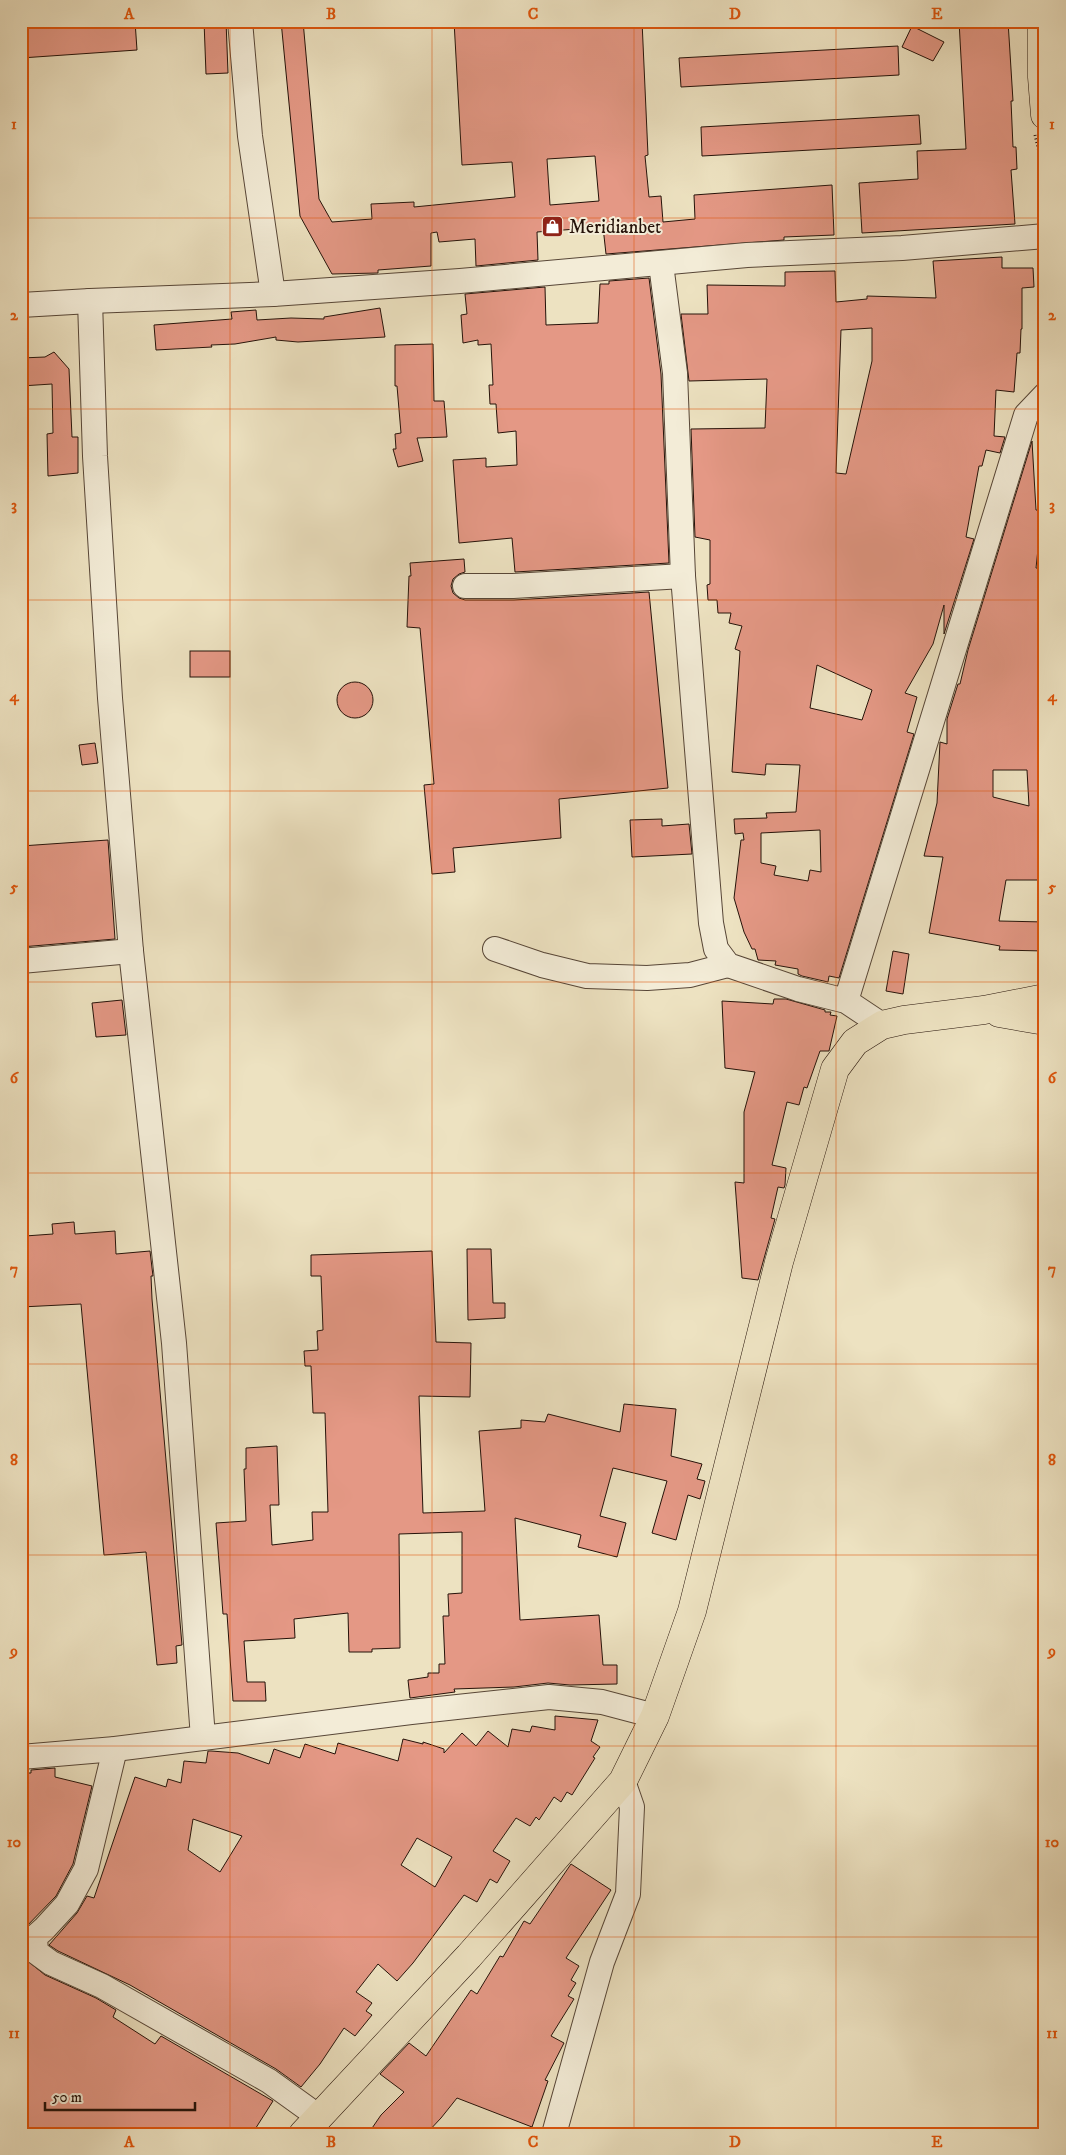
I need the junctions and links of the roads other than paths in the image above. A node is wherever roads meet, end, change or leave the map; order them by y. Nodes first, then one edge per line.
1 (240, 21) edge
2 (1042, 21) edge
3 (1045, 115) edge
4 (1045, 236) edge
5 (661, 264) junction
6 (273, 294) junction
7 (90, 300) junction
8 (21, 305) edge
9 (1045, 395) edge
10 (683, 576) junction
11 (465, 586) dead end
12 (495, 949) dead end
13 (131, 951) junction
14 (21, 961) edge
15 (728, 965) junction
16 (1045, 998) edge
17 (846, 1001) junction
18 (984, 1010) junction
19 (1045, 1021) edge
20 (882, 1025) junction
21 (655, 1716) junction
22 (203, 1738) junction
23 (115, 1749) junction
24 (21, 1757) edge
25 (623, 1781) junction
26 (310, 2125) edge
27 (554, 2134) edge

1 - 6 street
2 - 3 main road
4 - 5 street
5 - 6 street
5 - 10 street
6 - 7 street
7 - 8 street
7 - 13 street
9 - 17 street
10 - 11 street
10 - 15 street
12 - 15 street
13 - 14 street
13 - 22 street
15 - 17 street
16 - 18 main road
17 - 20 street
18 - 19 main road
18 - 20 main road
20 - 21 main road
21 - 22 street
21 - 25 main road
22 - 23 street
23 - 24 street
23 - 26 street
25 - 26 main road
25 - 27 street

